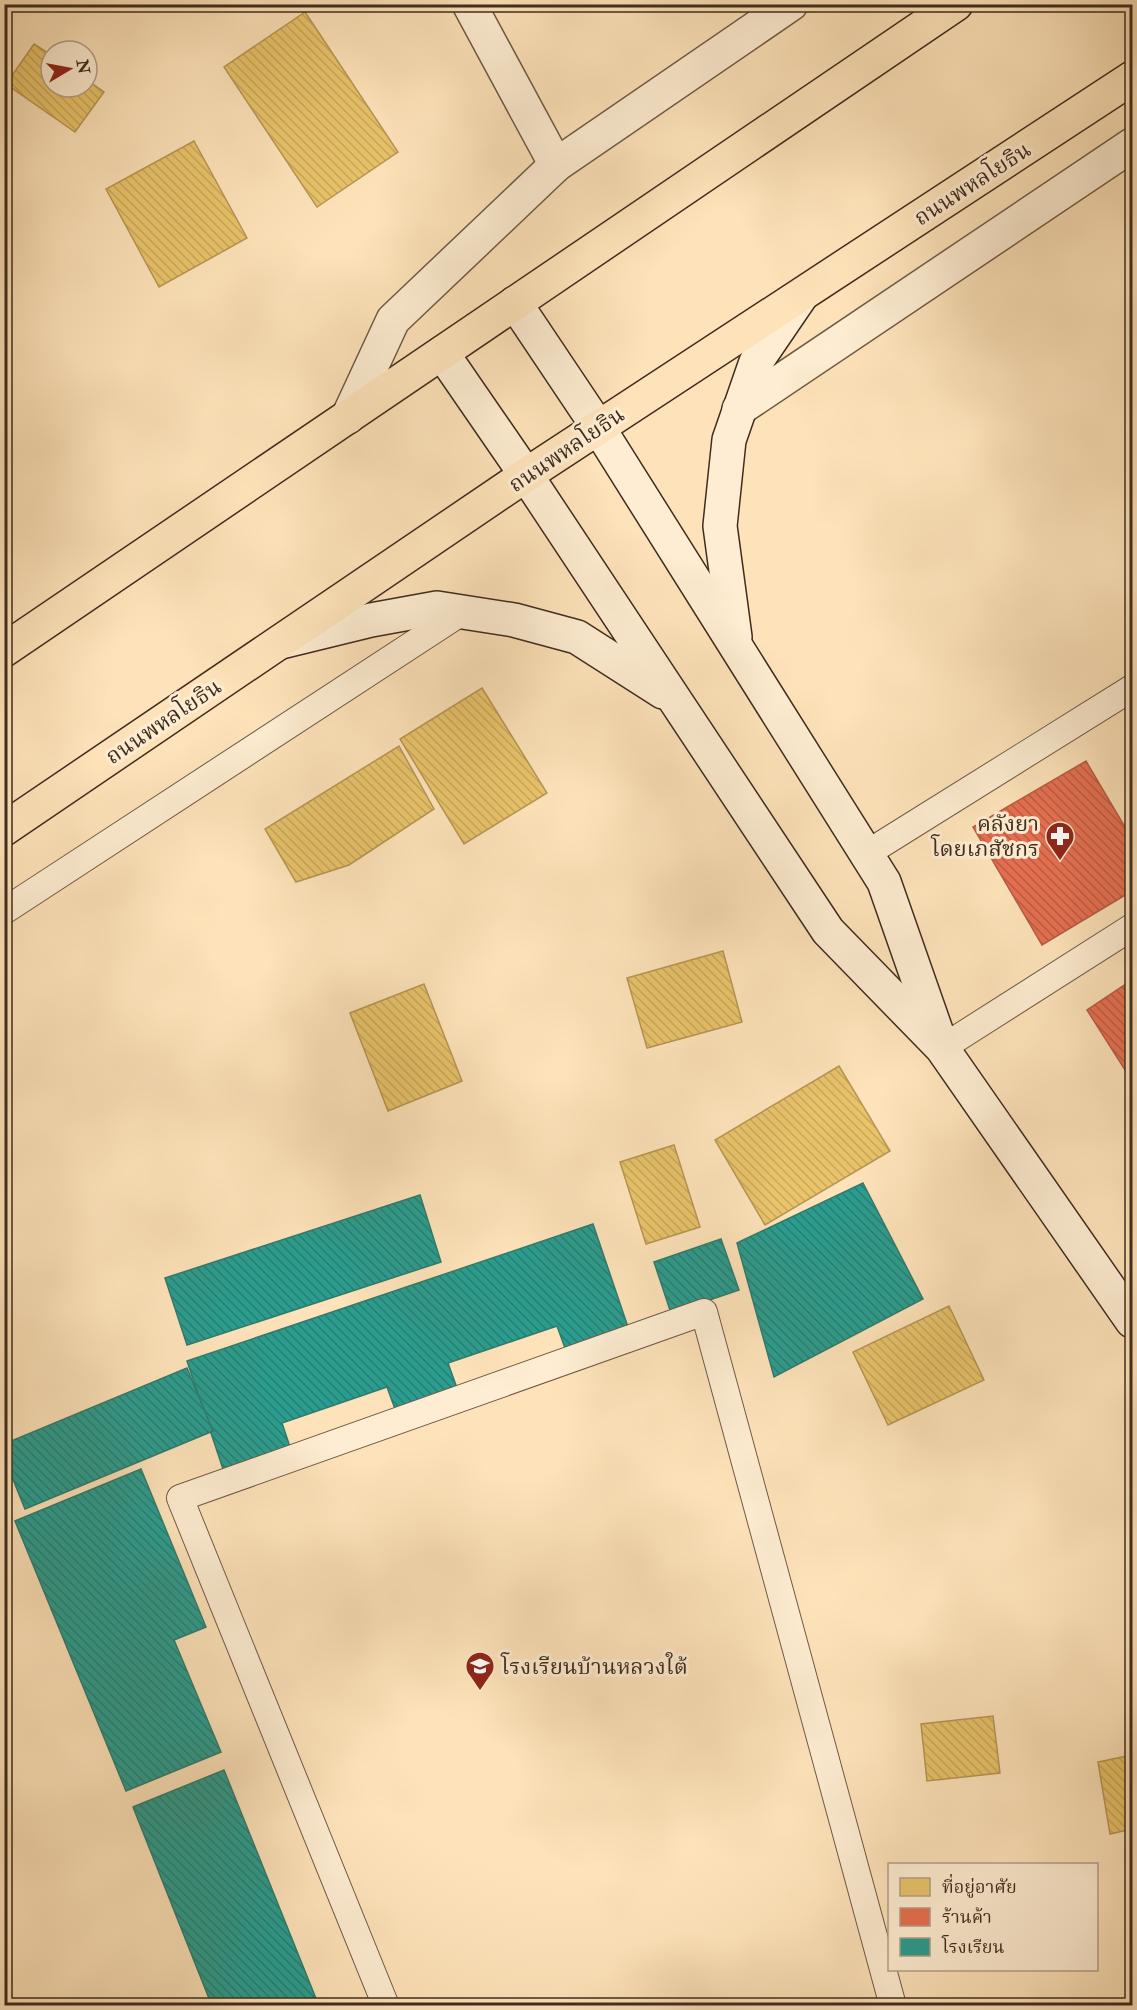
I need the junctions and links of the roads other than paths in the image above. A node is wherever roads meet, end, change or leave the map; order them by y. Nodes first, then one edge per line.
1 (469, 4) edge
2 (956, 4) edge
3 (779, 8) edge
4 (1129, 88) edge
5 (1132, 145) edge
6 (556, 165) junction
7 (801, 296) junction
8 (515, 303) junction
9 (442, 352) junction
10 (740, 409) junction
11 (348, 417) junction
12 (598, 427) junction
13 (526, 475) junction
14 (462, 612) junction
15 (280, 642) junction
16 (737, 649) junction
17 (4, 650) edge
18 (1132, 688) edge
19 (674, 699) junction
20 (4, 829) edge
21 (866, 854) junction
22 (4, 911) edge
23 (1132, 927) edge
24 (942, 1048) junction
25 (1132, 1321) edge
26 (386, 2006) edge
27 (893, 2006) edge

1 - 6 main road
2 - 8 highway
3 - 6 main road
4 - 7 highway, ถนนพหลโยธิน
5 - 10 main road
6 - 11 main road
7 - 10 main road
7 - 12 highway, ถนนพหลโยธิน
8 - 9 highway
8 - 12 main road
9 - 11 highway
9 - 13 main road
10 - 16 main road
11 - 17 highway
12 - 13 highway, ถนนพหลโยธิน
12 - 16 main road
13 - 15 highway, ถนนพหลโยธิน
13 - 19 main road
14 - 15 main road
14 - 19 main road
14 - 22 lane
15 - 20 highway, ถนนพหลโยธิน
16 - 21 main road
18 - 21 lane
19 - 24 main road
21 - 24 main road
23 - 24 lane
24 - 25 main road
26 - 27 lane

